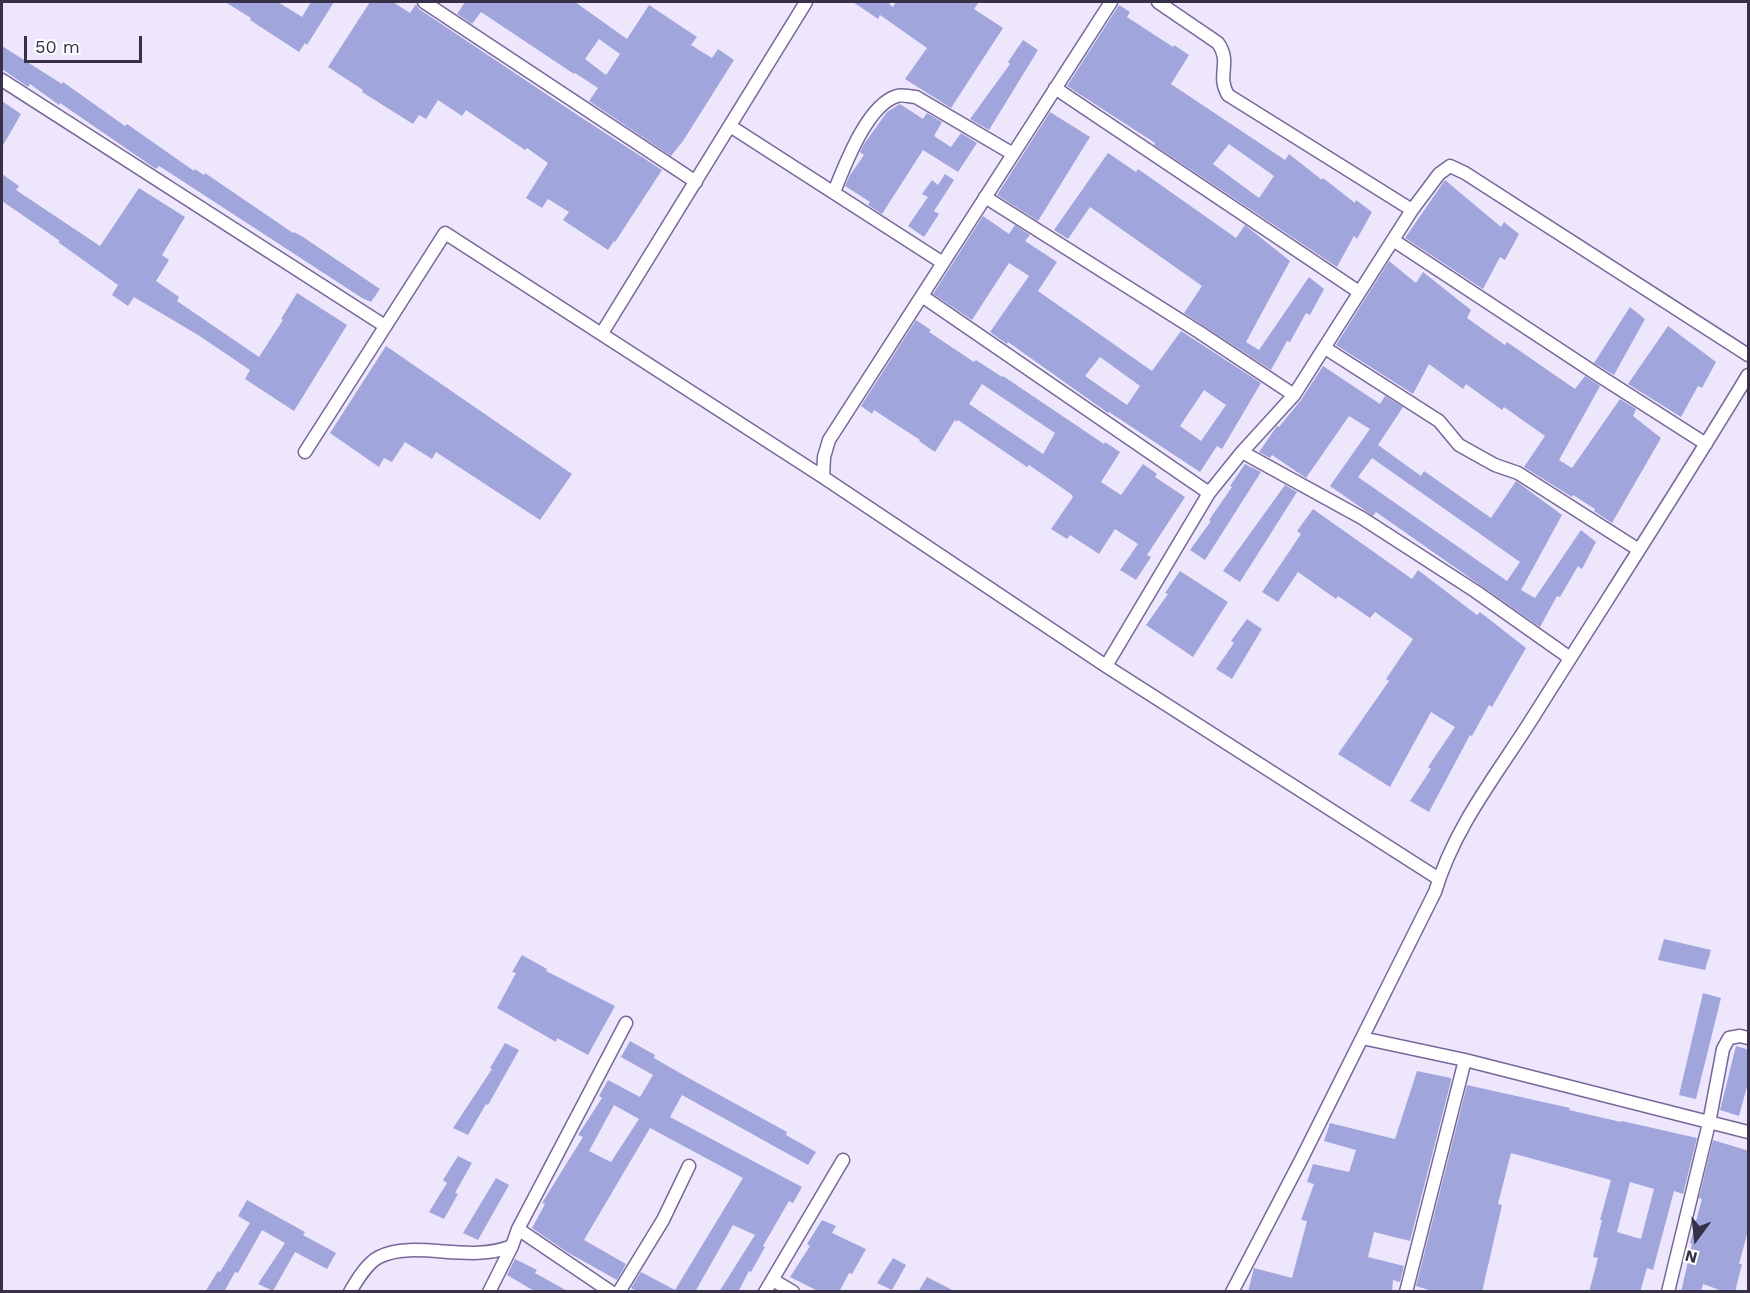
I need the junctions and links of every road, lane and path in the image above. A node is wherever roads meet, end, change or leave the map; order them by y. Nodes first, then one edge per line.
1 (424, 2) edge
2 (806, 2) edge
3 (1111, 2) edge
4 (1158, 2) edge
5 (2, 80) edge
6 (1055, 88) junction
7 (730, 126) junction
8 (1013, 154) junction
9 (696, 182) junction
10 (834, 192) junction
11 (985, 197) junction
12 (1412, 210) junction
13 (1394, 240) junction
14 (943, 263) junction
15 (1359, 292) junction
16 (922, 296) junction
17 (385, 326) junction
18 (602, 333) junction
19 (1324, 348) junction
20 (1749, 355) edge
21 (1749, 375) edge
22 (1294, 395) junction
23 (1706, 444) junction
24 (305, 452) dead end
25 (1242, 452) junction
26 (823, 477) junction
27 (1209, 493) junction
28 (1639, 550) junction
29 (1570, 658) junction
30 (1106, 666) junction
31 (1439, 879) junction
32 (626, 1023) dead end
33 (1362, 1038) junction
34 (1749, 1038) edge
35 (1466, 1060) junction
36 (1709, 1123) junction
37 (1749, 1132) edge
38 (843, 1160) dead end
39 (689, 1166) dead end
40 (518, 1229) junction
41 (512, 1246) junction
42 (773, 1280) junction
43 (350, 1292) edge
44 (489, 1292) edge
45 (611, 1292) edge
46 (620, 1292) edge
47 (765, 1292) edge
48 (793, 1292) edge
49 (1232, 1292) edge
50 (1406, 1292) edge
51 (1668, 1292) edge

1 - 9 street
2 - 7 street
3 - 6 street
4 - 12 street
5 - 17 street
6 - 8 street
6 - 15 street
7 - 9 street
7 - 10 street
8 - 10 street
8 - 11 street
9 - 18 street
10 - 14 street
11 - 14 street
11 - 22 street
12 - 13 street
12 - 20 street
13 - 15 street
13 - 23 street
14 - 16 street
15 - 19 street
16 - 26 street
16 - 27 street
17 - 18 street
17 - 24 street
18 - 26 street
19 - 22 street
19 - 28 street
21 - 23 street
22 - 25 street
23 - 28 street
25 - 27 street
25 - 29 street
26 - 30 street
27 - 30 street
28 - 29 street
29 - 31 street
30 - 31 street
31 - 33 street
32 - 40 street
33 - 35 street
33 - 49 street
34 - 36 street
35 - 36 street
35 - 50 street
36 - 37 street
36 - 51 street
38 - 42 street
39 - 46 street
40 - 41 street
40 - 45 street
41 - 43 street
41 - 44 street
42 - 47 street
42 - 48 street

